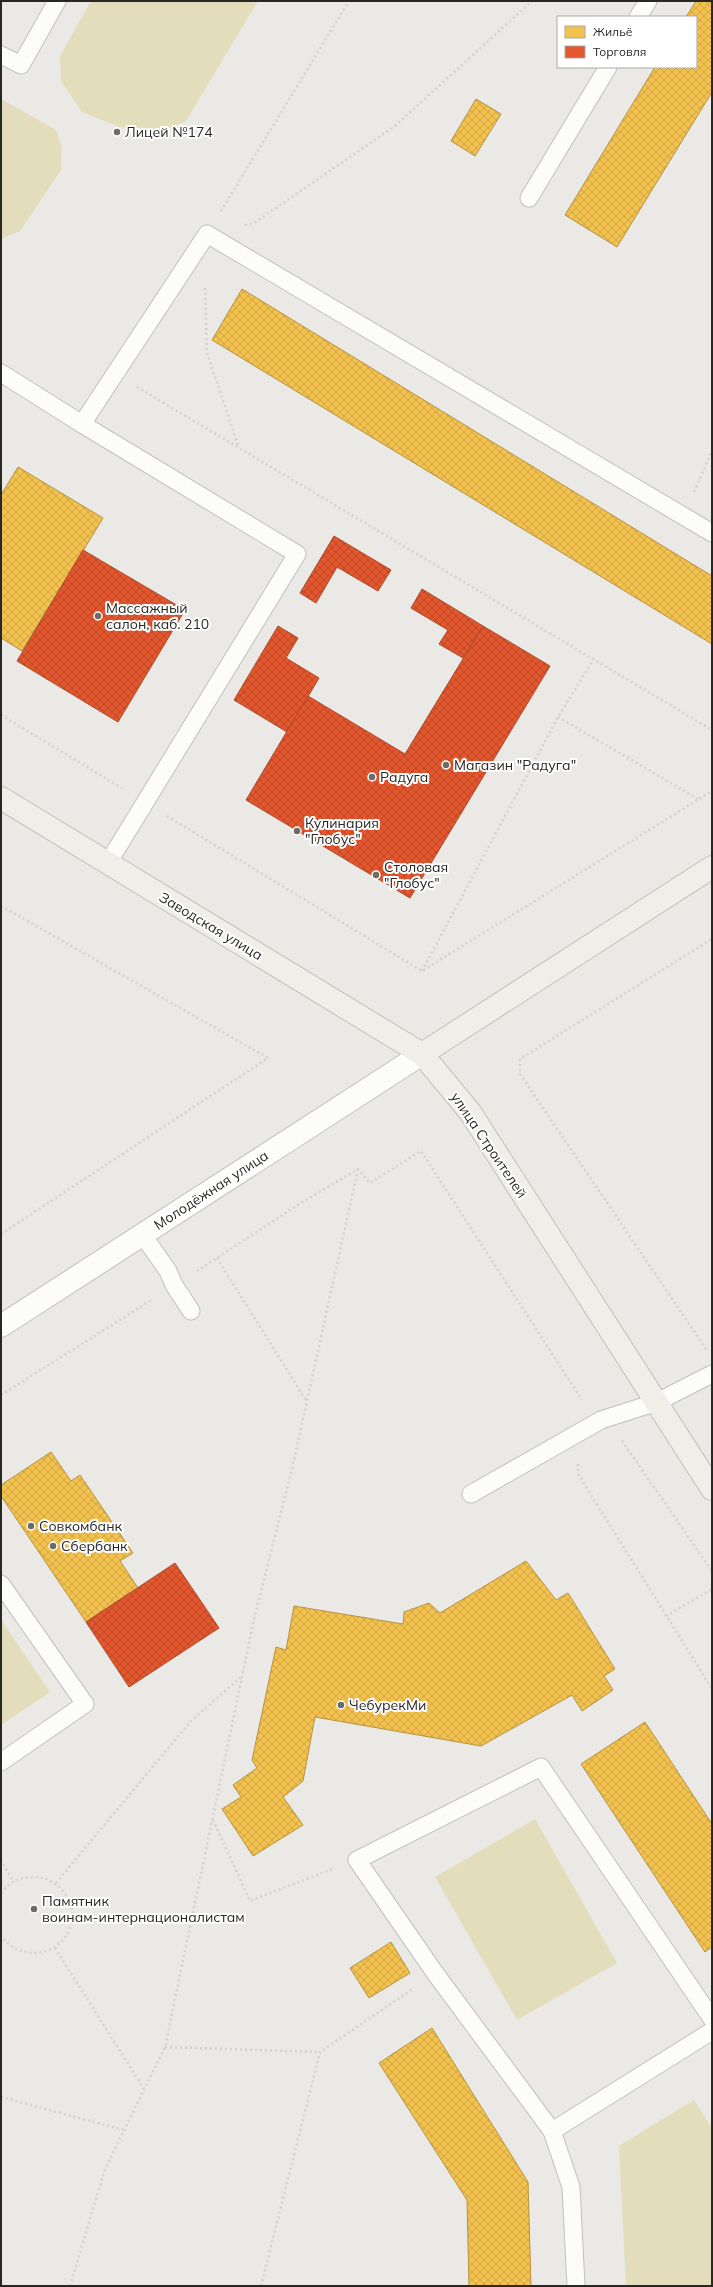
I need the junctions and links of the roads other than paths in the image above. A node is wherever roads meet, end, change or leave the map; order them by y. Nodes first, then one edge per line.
1 (57, 1) edge
2 (648, 1) edge
3 (639, 16) edge
4 (1, 55) edge
5 (607, 68) edge
6 (529, 198) dead end
7 (1, 373) edge
8 (82, 424) junction
9 (712, 532) edge
10 (1, 798) edge
11 (108, 863) junction
12 (712, 867) edge
13 (422, 1054) junction
14 (142, 1234) junction
15 (191, 1311) dead end
16 (1, 1326) edge
17 (712, 1374) edge
18 (657, 1402) junction
19 (712, 1489) edge
20 (471, 1494) dead end
21 (1, 1584) edge
22 (1, 1762) edge
23 (712, 2019) edge
24 (712, 2031) edge
25 (552, 2131) junction
26 (576, 2286) edge

1 - 4 lane
2 - 3 lane
5 - 6 lane
7 - 8 lane
8 - 9 lane
8 - 11 lane
10 - 11 street, Заводская улица
11 - 13 street, Заводская улица
12 - 13 street
13 - 14 street, Молодёжная улица
13 - 18 street, улица Строителей
14 - 15 lane
14 - 16 street, Молодёжная улица
17 - 18 lane
18 - 19 street, улица Строителей
18 - 20 lane
21 - 22 lane
23 - 25 lane
24 - 25 lane
25 - 26 lane

